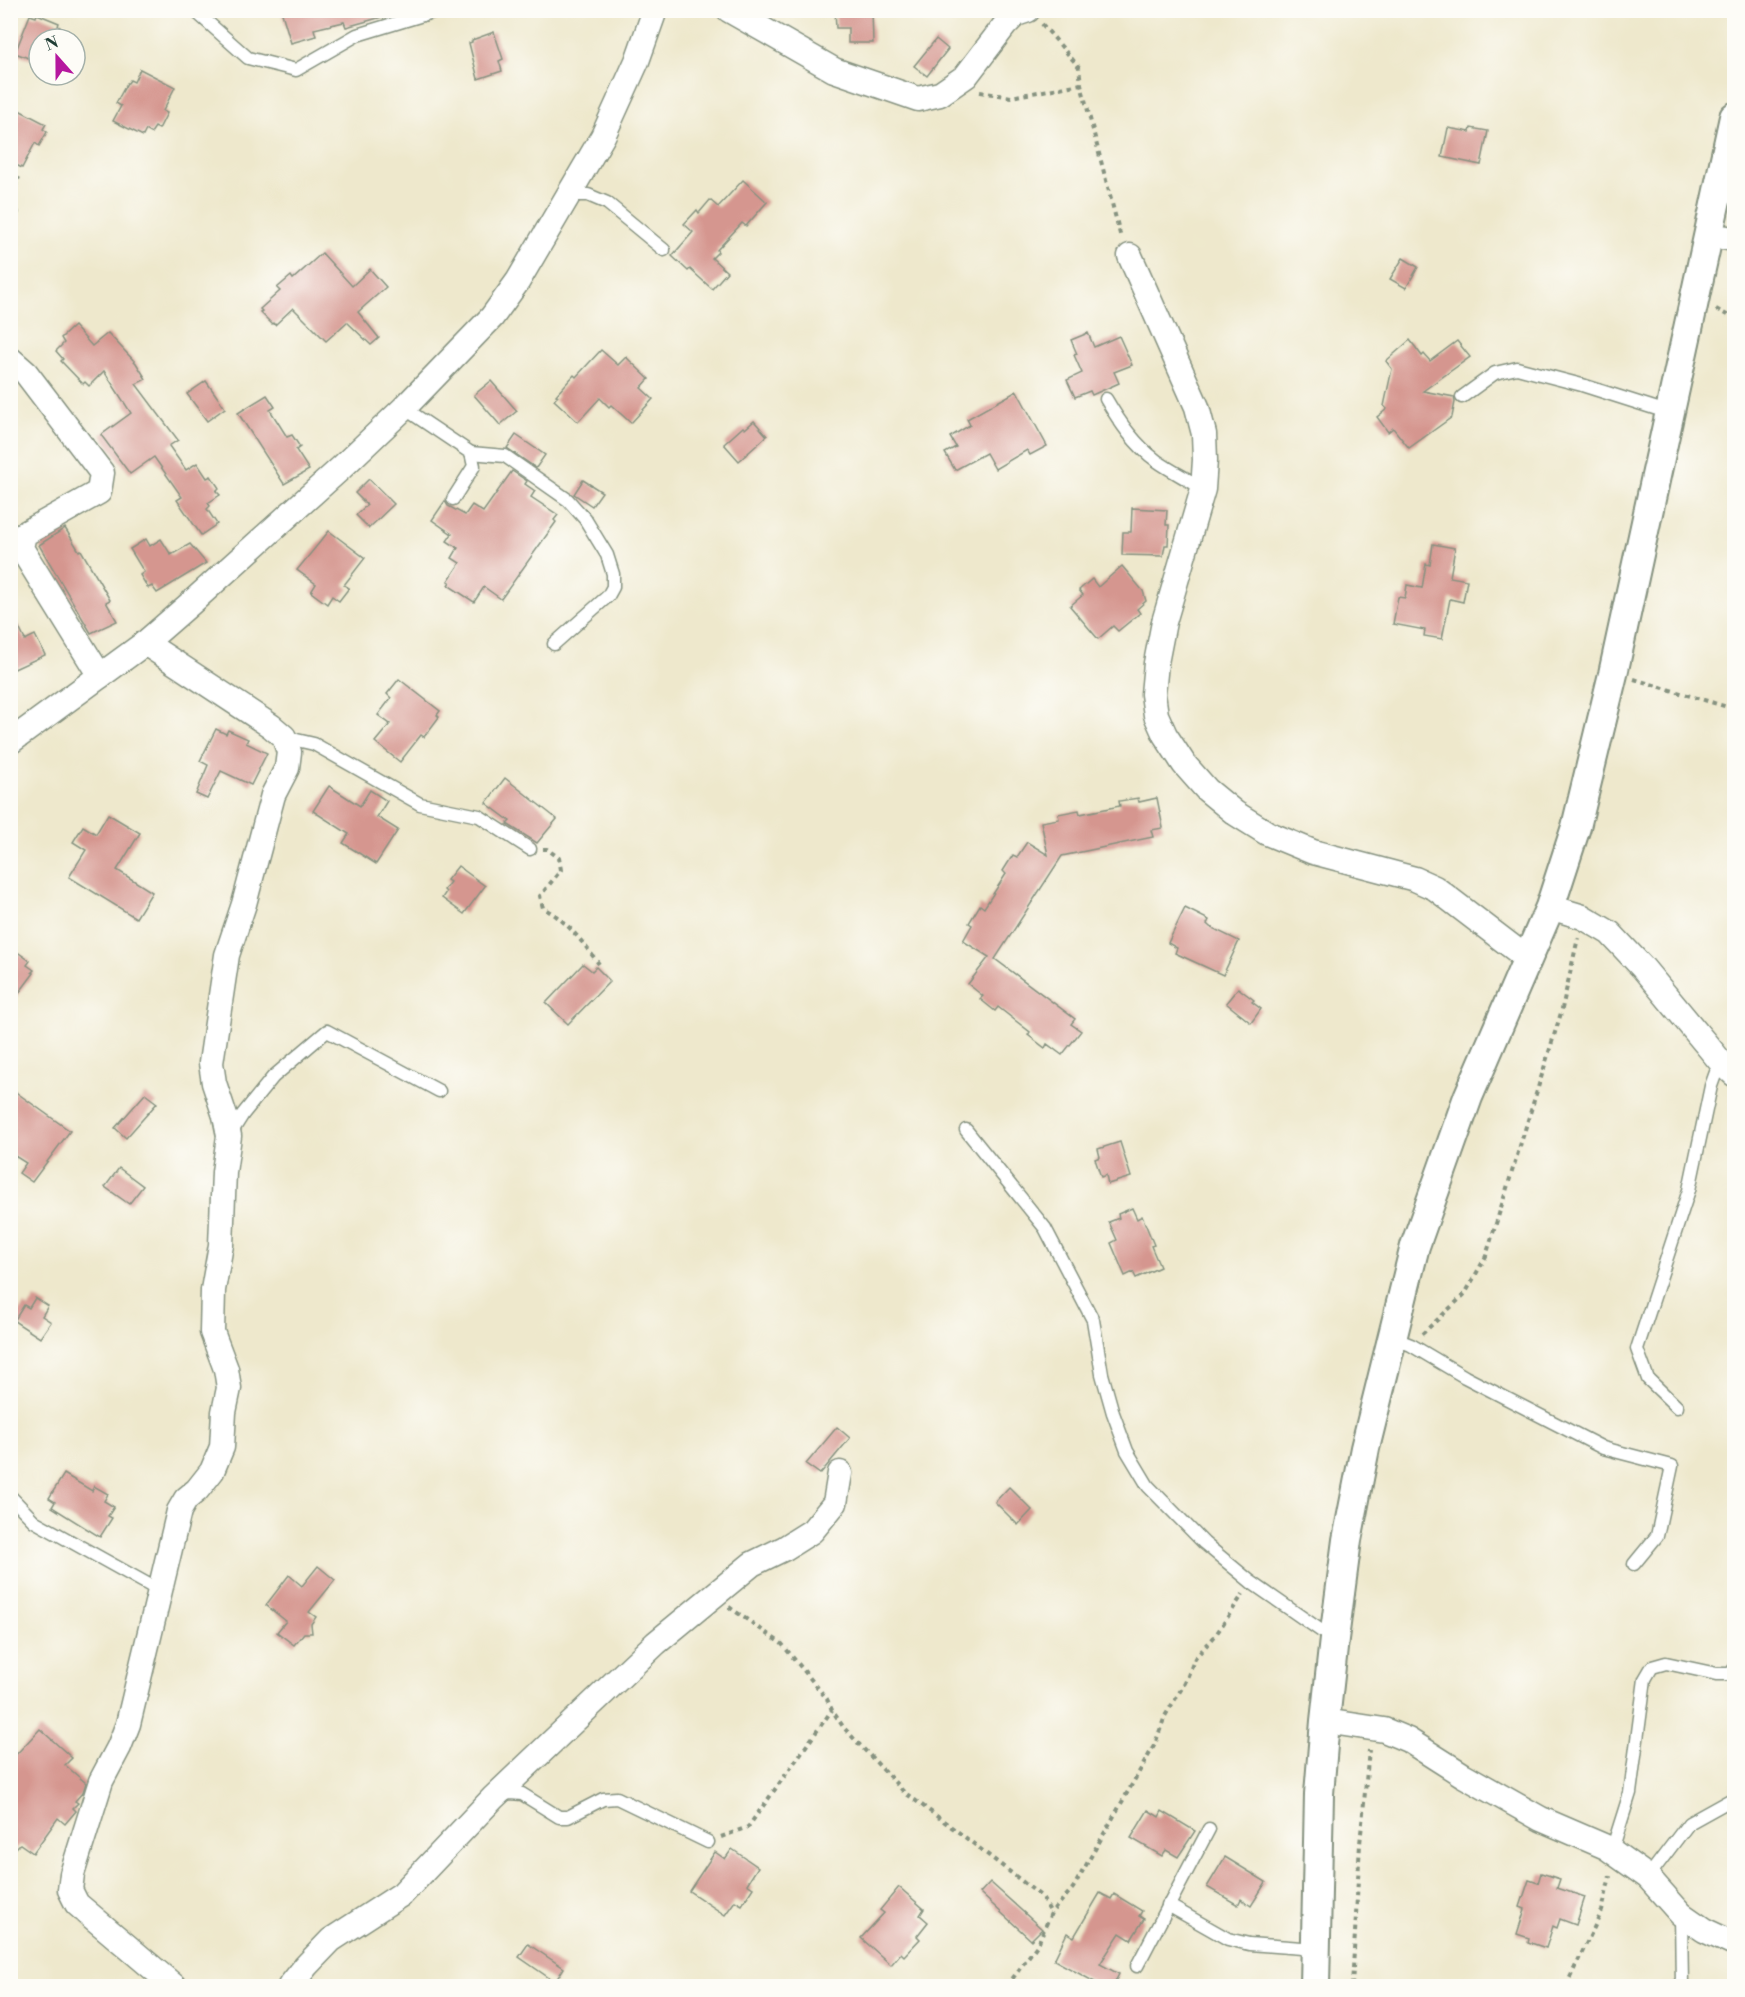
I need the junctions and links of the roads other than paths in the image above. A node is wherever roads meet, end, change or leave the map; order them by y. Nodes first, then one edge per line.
1 (194, 10) edge
2 (439, 10) edge
3 (655, 10) edge
4 (729, 10) edge
5 (1033, 15) edge
6 (1734, 117) edge
7 (569, 195) junction
8 (1722, 237) edge
9 (663, 250) dead end
10 (1130, 256) road end
11 (10, 359) edge
12 (1462, 397) dead end
13 (1106, 399) dead end
14 (404, 408) junction
15 (1670, 413) junction
16 (471, 453) junction
17 (1203, 489) junction
18 (453, 498) dead end
19 (16, 539) edge
20 (145, 643) junction
21 (554, 644) dead end
22 (100, 676) junction
23 (284, 737) junction
24 (10, 742) edge
25 (530, 849) road end
26 (1550, 907) junction
27 (1528, 958) junction
28 (1727, 1067) edge
29 (438, 1091) dead end
30 (966, 1130) dead end
31 (229, 1136) junction
32 (1401, 1341) junction
33 (1677, 1407) dead end
34 (840, 1473) dead end
35 (10, 1496) edge
36 (1634, 1564) dead end
37 (160, 1592) junction
38 (1334, 1639) junction
39 (1734, 1669) edge
40 (1325, 1721) junction
41 (493, 1798) junction
42 (1734, 1798) edge
43 (1209, 1829) dead end
44 (708, 1842) road end
45 (1609, 1848) junction
46 (1648, 1877) junction
47 (1168, 1905) junction
48 (1681, 1914) junction
49 (1734, 1944) edge
50 (1316, 1949) junction
51 (1137, 1966) dead end
52 (174, 1986) edge
53 (290, 1986) edge
54 (1315, 1986) edge
55 (1682, 1986) edge

1 - 2 lane
3 - 7 street
4 - 5 street
6 - 8 street
7 - 9 lane
7 - 14 street
8 - 15 street
10 - 17 street
11 - 19 street
12 - 15 lane
13 - 17 lane
14 - 16 lane
14 - 20 street
15 - 26 street
16 - 18 lane
16 - 21 lane
17 - 27 street
19 - 22 street
20 - 22 street
20 - 23 street
22 - 24 street
23 - 25 lane
23 - 31 street
26 - 27 street
26 - 28 street
27 - 32 street
28 - 33 lane
29 - 31 lane
30 - 38 lane
31 - 37 street
32 - 36 lane
32 - 38 street
34 - 41 street
35 - 37 lane
37 - 52 street
38 - 40 street
39 - 45 lane
40 - 45 street
40 - 50 street
41 - 44 lane
41 - 53 street
42 - 46 lane
43 - 47 lane
45 - 46 street
46 - 48 street
47 - 50 lane
47 - 51 lane
48 - 49 street
48 - 55 lane
50 - 54 street

